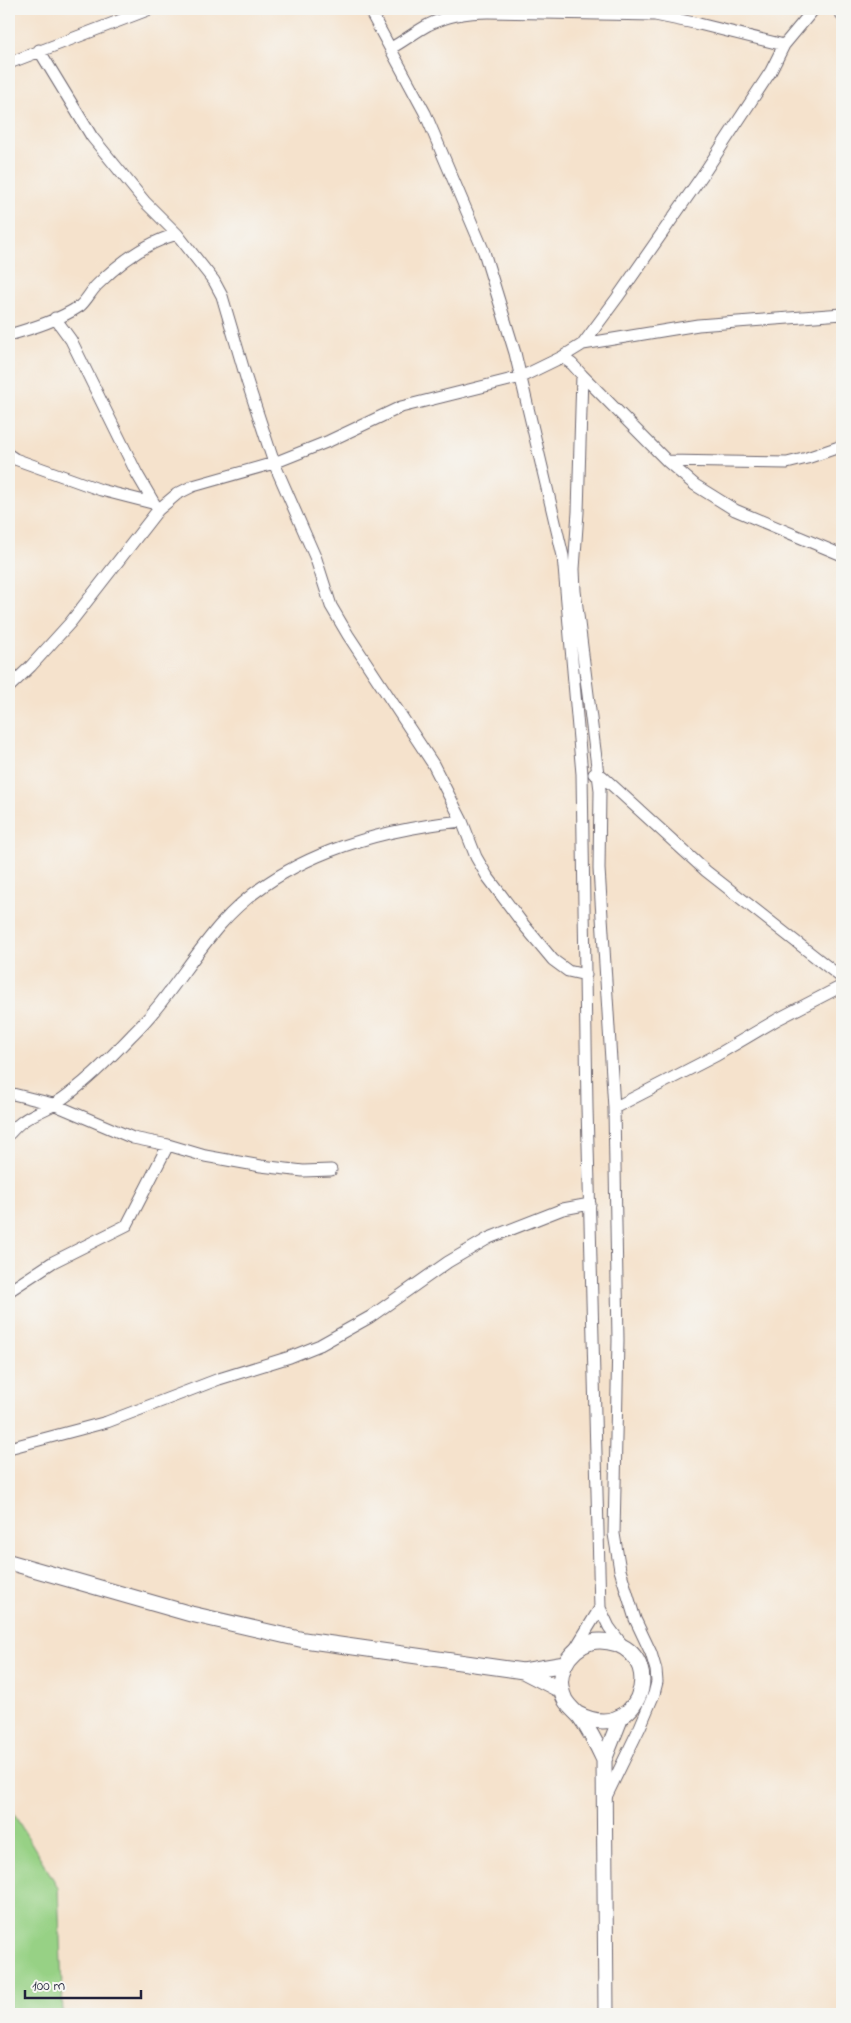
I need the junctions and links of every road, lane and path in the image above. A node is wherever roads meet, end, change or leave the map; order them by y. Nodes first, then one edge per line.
1 (150, 9) edge
2 (369, 9) edge
3 (814, 9) edge
4 (841, 9) edge
5 (842, 16) edge
6 (784, 45) junction
7 (391, 48) junction
8 (39, 50) junction
9 (9, 63) edge
10 (177, 234) junction
11 (842, 314) edge
12 (55, 318) junction
13 (9, 335) edge
14 (583, 344) junction
15 (562, 357) junction
16 (582, 375) junction
17 (521, 377) junction
18 (842, 446) edge
19 (9, 454) edge
20 (667, 462) junction
21 (274, 463) junction
22 (155, 507) junction
23 (842, 555) edge
24 (9, 687) edge
25 (582, 774) junction
26 (598, 774) junction
27 (462, 821) junction
28 (586, 975) junction
29 (842, 978) edge
30 (842, 986) edge
31 (9, 1093) edge
32 (53, 1104) junction
33 (614, 1108) junction
34 (9, 1134) edge
35 (168, 1145) junction
36 (331, 1170) dead end
37 (590, 1204) junction
38 (9, 1291) edge
39 (9, 1448) edge
40 (9, 1562) edge
41 (600, 1608) junction
42 (623, 1646) junction
43 (568, 1659) junction
44 (523, 1671) junction
45 (562, 1691) junction
46 (578, 1714) junction
47 (621, 1717) junction
48 (604, 1760) junction
49 (604, 1801) junction
50 (606, 2014) edge

1 - 8 street
2 - 7 street
3 - 6 street
4 - 5 street
6 - 7 street
6 - 14 street
7 - 17 street
8 - 9 street
8 - 10 street
10 - 12 street
10 - 21 street
11 - 14 street
12 - 13 street
12 - 22 street
14 - 15 street
15 - 16 street
15 - 17 street
16 - 20 street
16 - 26 street
17 - 21 street
17 - 25 street
18 - 20 street
19 - 22 street
20 - 23 street
21 - 22 street
21 - 27 street
22 - 24 street
25 - 26 street
25 - 28 street
26 - 29 street
26 - 33 street
27 - 28 street
27 - 32 street
28 - 37 street
30 - 33 street
31 - 32 street
32 - 34 street
32 - 35 street
33 - 49 street
35 - 36 street
35 - 38 street
37 - 39 street
37 - 41 street
40 - 44 main road
41 - 42 street
41 - 43 street
42 - 43 main road
42 - 47 main road
43 - 44 main road
43 - 45 main road
44 - 45 main road
45 - 46 main road
46 - 47 main road
46 - 48 main road
47 - 48 main road
48 - 49 main road
49 - 50 main road

